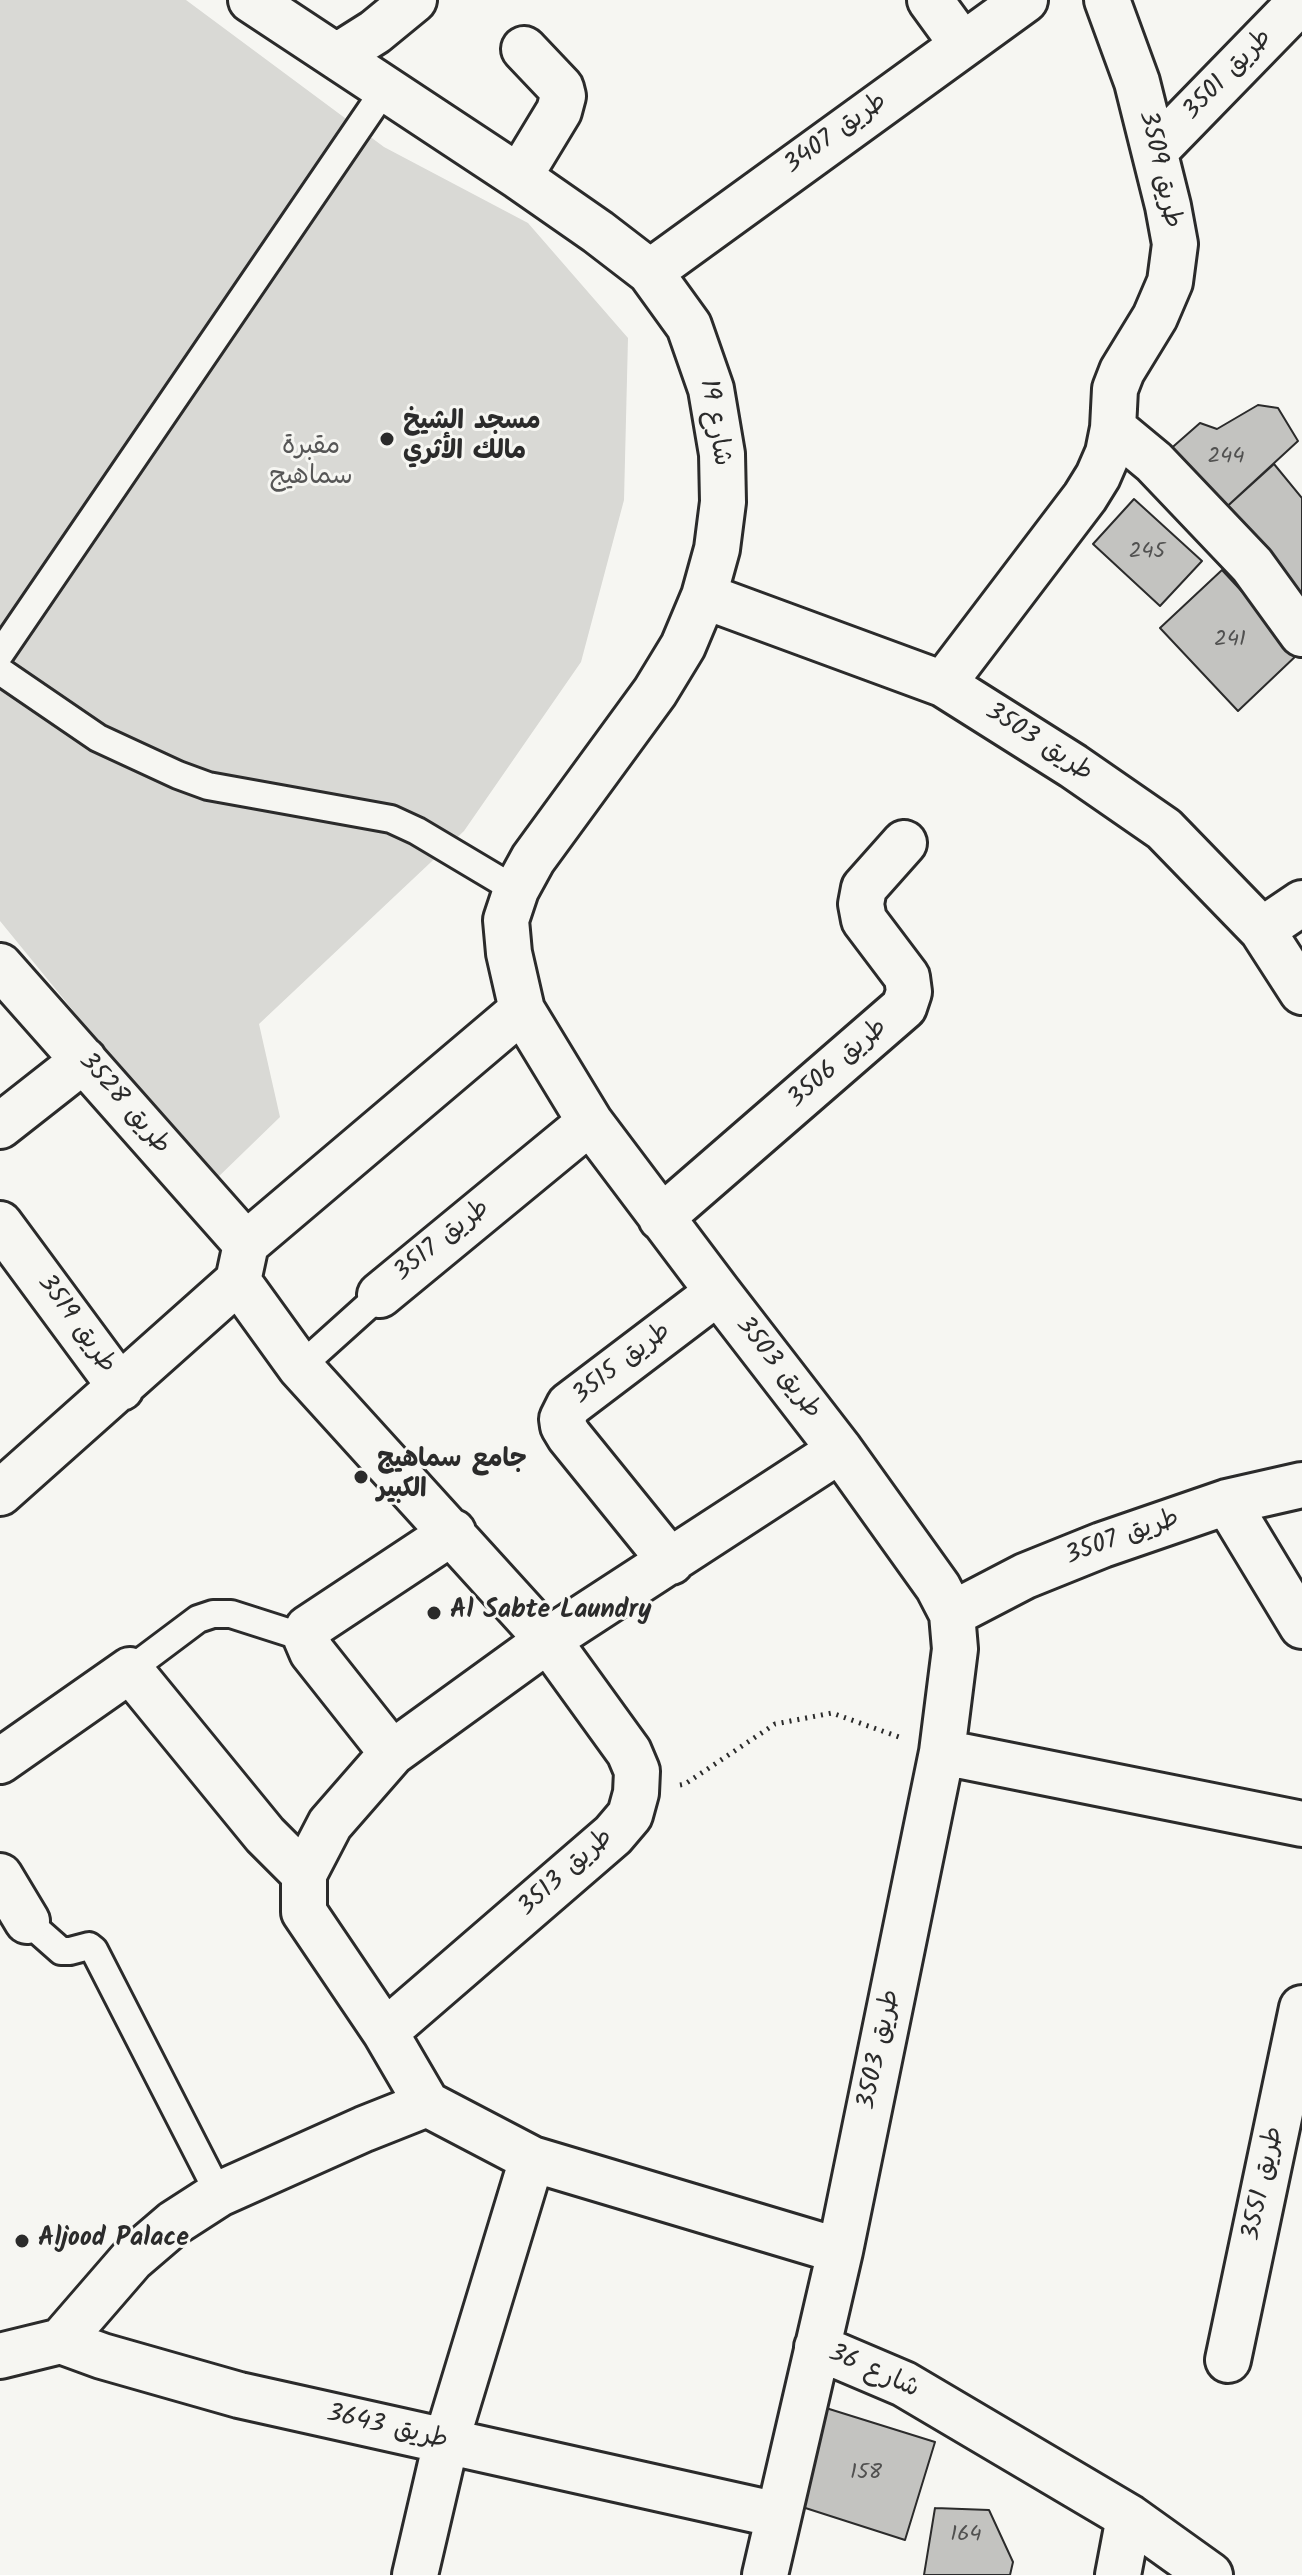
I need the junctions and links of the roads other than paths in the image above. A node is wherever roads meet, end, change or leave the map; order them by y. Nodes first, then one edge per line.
1 (251, 0) edge
2 (414, 0) edge
3 (930, 0) edge
4 (1025, 0) edge
5 (1107, 0) edge
6 (1302, 0) edge
7 (962, 44) junction
8 (524, 49) dead end
9 (337, 56) junction
10 (385, 89) junction
11 (1155, 151) junction
12 (519, 177) junction
13 (650, 272) junction
14 (1113, 428) junction
15 (704, 596) junction
16 (1302, 634) edge
17 (0, 654) edge
18 (0, 671) edge
19 (943, 684) junction
20 (904, 843) dead end
21 (516, 890) junction
22 (1302, 903) edge
23 (1262, 930) junction
24 (0, 966) edge
25 (1302, 992) edge
26 (522, 1010) junction
27 (84, 1060) junction
28 (590, 1122) junction
29 (0, 1126) edge
30 (661, 1218) junction
31 (0, 1224) edge
32 (242, 1263) junction
33 (718, 1292) junction
34 (380, 1295) joint
35 (300, 1367) junction
36 (121, 1388) junction
37 (840, 1450) junction
38 (7, 1476) edge
39 (1302, 1485) edge
40 (1227, 1502) junction
41 (453, 1532) junction
42 (671, 1562) junction
43 (952, 1614) junction
44 (1302, 1626) edge
45 (306, 1638) junction
46 (548, 1640) junction
47 (130, 1670) junction
48 (942, 1752) junction
49 (392, 1753) junction
50 (0, 1761) edge
51 (1302, 1824) edge
52 (304, 1874) junction
53 (0, 1876) edge
54 (27, 1921) joint
55 (1302, 2008) edge
56 (385, 2032) junction
57 (427, 2104) junction
58 (532, 2159) junction
59 (219, 2194) junction
60 (840, 2251) junction
61 (61, 2341) junction
62 (817, 2347) junction
63 (0, 2356) edge
64 (1228, 2360) dead end
65 (446, 2442) junction
66 (778, 2515) junction
67 (1129, 2517) junction
68 (415, 2575) edge
69 (765, 2575) edge
70 (1118, 2575) edge
71 (1210, 2575) edge

1 - 9 street, شارع 19
2 - 9 street
3 - 7 street
4 - 7 street, طريق 3407
5 - 11 street, طريق 3509
6 - 11 street, طريق 3501
7 - 13 street, طريق 3407
8 - 12 street
9 - 10 street, شارع 19
10 - 12 street, شارع 19
10 - 17 lane
11 - 14 street, طريق 3509
12 - 13 street, شارع 19
13 - 15 street, شارع 19
14 - 16 street
14 - 19 street, طريق 3509
15 - 19 street, طريق 3503
15 - 21 street, شارع 19
18 - 21 lane
19 - 23 street, طريق 3503
20 - 30 street, طريق 3506
21 - 26 street, شارع 19
22 - 23 street
23 - 25 street, طريق 3503
24 - 27 street, طريق 3528
26 - 28 street, طريق 3503
26 - 32 street
27 - 29 street
27 - 32 street, طريق 3528
28 - 30 street, طريق 3503
28 - 34 street, طريق 3517
30 - 33 street, طريق 3503
31 - 36 street, طريق 3519
32 - 35 street
32 - 36 street
33 - 37 street, طريق 3503
33 - 42 street, طريق 3515
34 - 35 lane, طريق 3517
35 - 41 street
36 - 38 street
37 - 42 street
37 - 43 street, طريق 3503
39 - 40 street, طريق 3507
40 - 43 street, طريق 3507
40 - 44 street
41 - 45 street
41 - 46 street
42 - 46 street
43 - 48 street, طريق 3503
45 - 47 lane
45 - 49 street
46 - 49 street
46 - 56 street, طريق 3513
47 - 50 street
47 - 52 street
48 - 51 street
48 - 60 street, طريق 3503
49 - 52 street
52 - 56 street
53 - 54 street
54 - 59 lane
55 - 64 street, طريق 3551
56 - 57 street
57 - 58 street
57 - 59 street
58 - 60 street
58 - 65 street
59 - 61 street
60 - 62 street, طريق 3503
61 - 63 street
61 - 65 street, طريق 3643
62 - 66 street, شارع 36
62 - 67 street, شارع 36
65 - 66 street, طريق 3643
65 - 68 street
66 - 69 street, شارع 36
67 - 70 street
67 - 71 street, شارع 36

